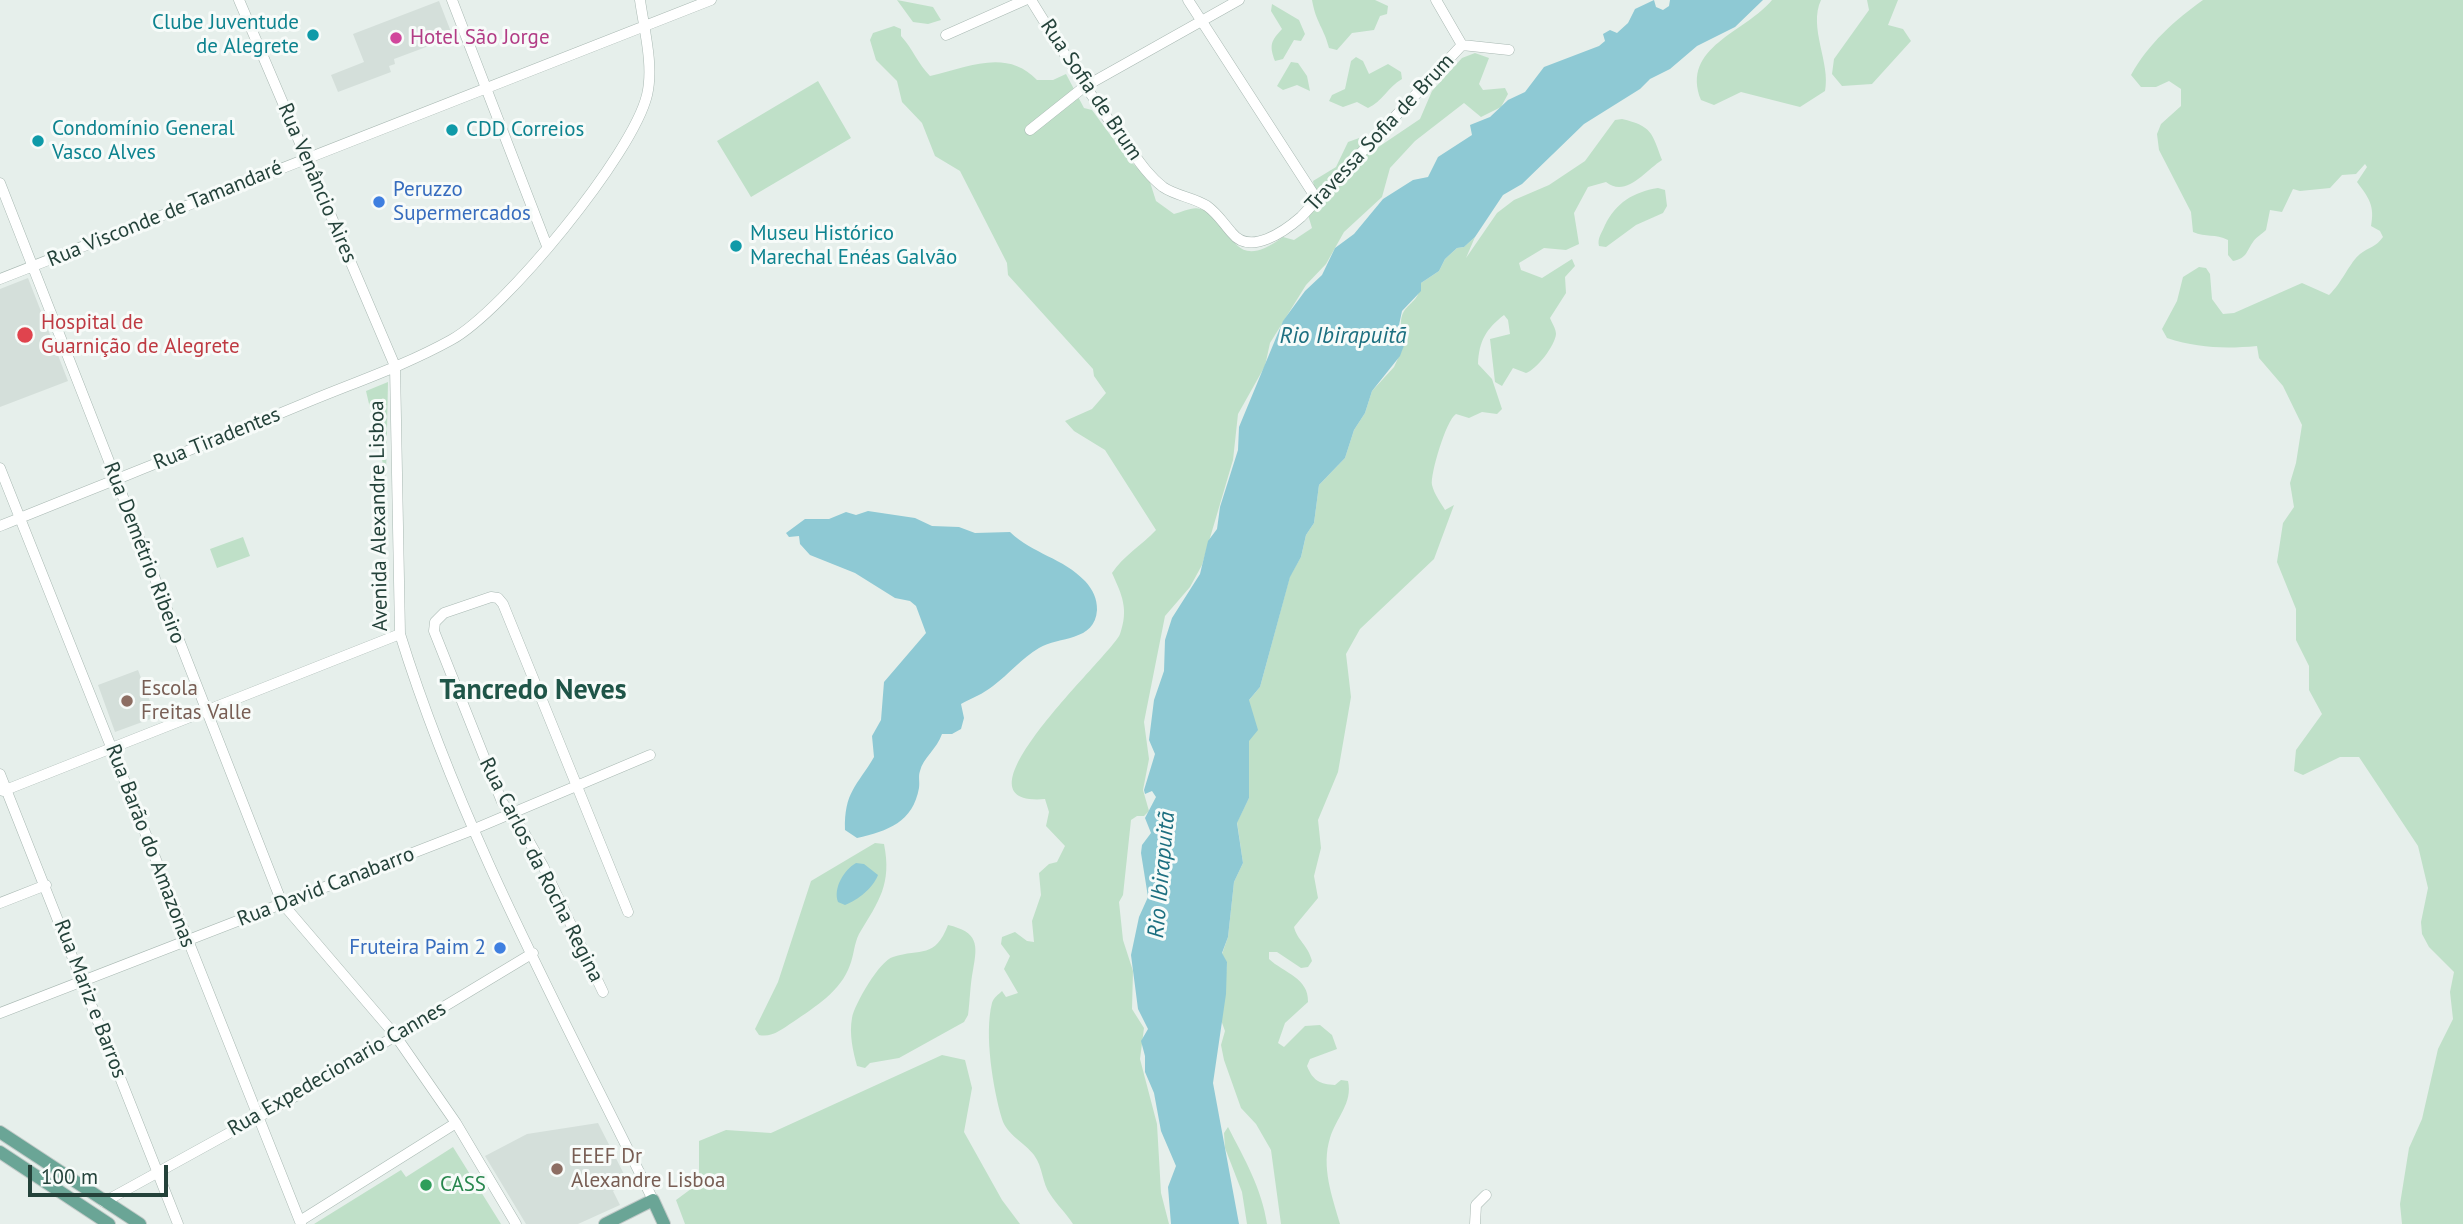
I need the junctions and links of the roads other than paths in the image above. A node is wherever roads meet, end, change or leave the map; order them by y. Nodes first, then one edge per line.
1 (239, 0) edge
2 (452, 0) edge
3 (640, 0) edge
4 (711, 0) edge
5 (1025, 0) edge
6 (1031, 0) edge
7 (1188, 0) edge
8 (1239, 0) edge
9 (1436, 0) edge
10 (1202, 22) junction
11 (644, 26) junction
12 (946, 35) dead end
13 (1462, 45) junction
14 (1509, 50) dead end
15 (1084, 87) junction
16 (486, 88) junction
17 (1030, 130) dead end
18 (307, 158) junction
19 (0, 183) edge
20 (1316, 198) junction
21 (1256, 242) joint
22 (547, 246) junction
23 (34, 266) junction
24 (0, 279) edge
25 (395, 366) junction
26 (0, 468) edge
27 (116, 480) junction
28 (20, 518) junction
29 (0, 526) edge
30 (400, 634) junction
31 (205, 711) junction
32 (112, 748) junction
33 (650, 755) dead end
34 (0, 774) edge
35 (576, 784) junction
36 (3, 791) edge
37 (510, 813) junction
38 (472, 830) junction
39 (46, 885) junction
40 (0, 903) edge
41 (282, 904) junction
42 (628, 912) dead end
43 (187, 942) junction
44 (533, 953) junction
45 (83, 981) junction
46 (603, 992) dead end
47 (0, 1013) edge
48 (395, 1035) junction
49 (257, 1117) junction
50 (456, 1122) junction
51 (0, 1132) edge
52 (0, 1152) edge
53 (158, 1172) junction
54 (1486, 1195) dead end
55 (653, 1200) junction
56 (104, 1202) junction
57 (300, 1222) edge
58 (109, 1224) edge
59 (140, 1224) edge
60 (178, 1224) edge
61 (516, 1224) edge
62 (605, 1224) edge
63 (664, 1224) edge
64 (1475, 1224) edge

1 - 18 street, Rua Venâncio Aires
2 - 16 street
3 - 11 street
4 - 11 street, Rua Visconde de Tamandaré
5 - 12 street
6 - 15 street, Rua Sofia de Brum
7 - 10 street
8 - 10 street
9 - 13 street
10 - 15 street
10 - 20 street
11 - 16 street, Rua Visconde de Tamandaré
11 - 22 street
13 - 14 street, Travessa Sofia de Brum
13 - 20 street, Travessa Sofia de Brum
15 - 17 street
15 - 21 street, Rua Sofia de Brum
16 - 18 street, Rua Visconde de Tamandaré
16 - 22 street
18 - 23 street, Rua Visconde de Tamandaré
18 - 25 street, Rua Venâncio Aires
19 - 23 street, Rua Demétrio Ribeiro
20 - 21 street, Travessa Sofia de Brum
22 - 25 street
23 - 24 street, Rua Visconde de Tamandaré
23 - 27 street, Rua Demétrio Ribeiro
25 - 27 street, Rua Tiradentes
25 - 30 street, Avenida Alexandre Lisboa
26 - 28 street, Rua Barão do Amazonas
27 - 28 street, Rua Tiradentes
27 - 31 street, Rua Demétrio Ribeiro
28 - 29 street, Rua Tiradentes
28 - 32 street, Rua Barão do Amazonas
30 - 31 street
30 - 38 street, Avenida Alexandre Lisboa
31 - 32 street
31 - 41 street, Rua Demétrio Ribeiro
32 - 36 street
32 - 43 street, Rua Barão do Amazonas
33 - 35 street, Rua David Canabarro
34 - 36 street, Rua Mariz e Barros
35 - 37 street, Rua David Canabarro
35 - 37 street, Rua Carlos da Rocha Regina
35 - 42 street
36 - 39 street, Rua Mariz e Barros
37 - 38 street, Rua David Canabarro
37 - 46 street, Rua Carlos da Rocha Regina
38 - 41 street, Rua David Canabarro
38 - 44 street, Avenida Alexandre Lisboa
39 - 40 street
39 - 45 street, Rua Mariz e Barros
41 - 43 street, Rua David Canabarro
41 - 48 street, Rua Demétrio Ribeiro
43 - 45 street, Rua David Canabarro
43 - 49 street, Rua Barão do Amazonas
44 - 48 street, Rua Expedecionario Cannes
44 - 55 street, Avenida Alexandre Lisboa
45 - 47 street, Rua David Canabarro
45 - 53 street, Rua Mariz e Barros
48 - 49 street, Rua Expedecionario Cannes
48 - 50 street, Rua Demétrio Ribeiro
49 - 53 street, Rua Expedecionario Cannes
49 - 57 street, Rua Barão do Amazonas
50 - 57 street
50 - 61 street, Rua Demétrio Ribeiro
51 - 56 main road
52 - 58 main road
53 - 56 street, Rua Expedecionario Cannes
53 - 60 street, Rua Mariz e Barros
54 - 64 street
55 - 62 main road
55 - 63 main road, Avenida Alexandre Lisboa
56 - 59 main road

